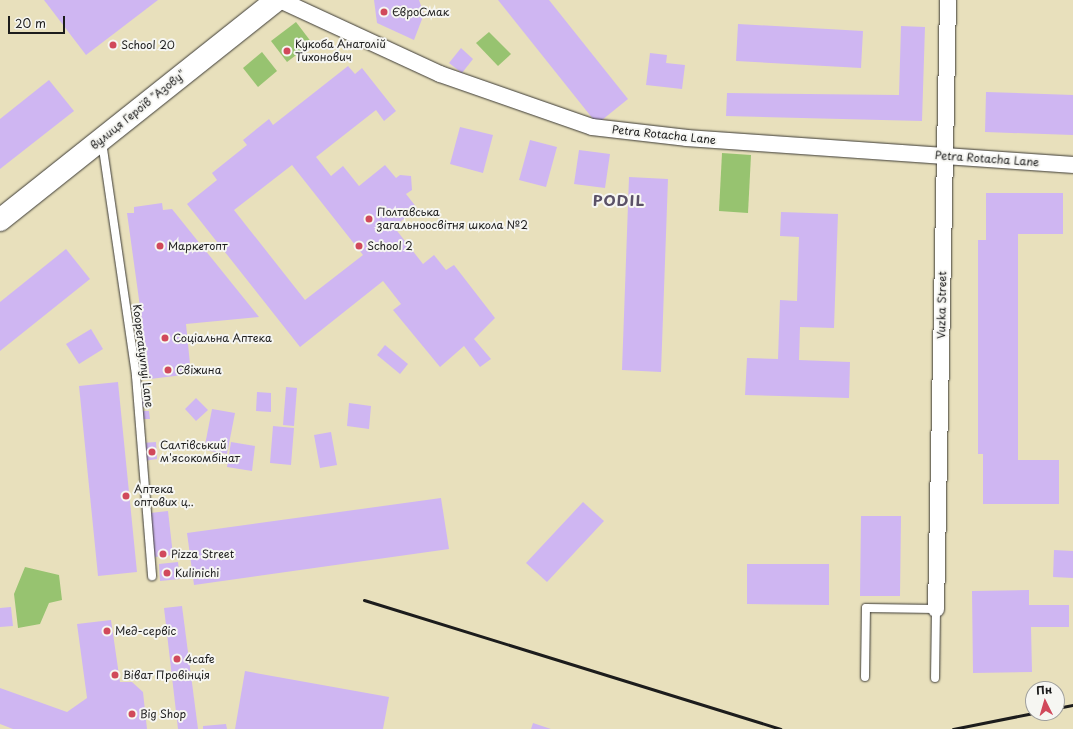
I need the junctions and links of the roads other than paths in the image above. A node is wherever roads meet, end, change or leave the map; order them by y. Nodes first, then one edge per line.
1 (277, 0) edge
2 (280, 0) edge
3 (948, 0) edge
4 (101, 139) junction
5 (945, 156) junction
6 (1073, 165) edge
7 (0, 220) edge
8 (152, 576) dead end
9 (936, 609) junction
10 (865, 677) dead end
11 (935, 678) dead end

1 - 4 street, вулиця Героїв "Азову"
2 - 5 street, Petra Rotacha Lane
3 - 5 street, Vuzka Street
4 - 7 street, вулиця Героїв "Азову"
4 - 8 lane, Kooperatyvnyi Lane
5 - 6 street, Petra Rotacha Lane
5 - 9 street, Vuzka Street
9 - 10 lane
9 - 11 lane

